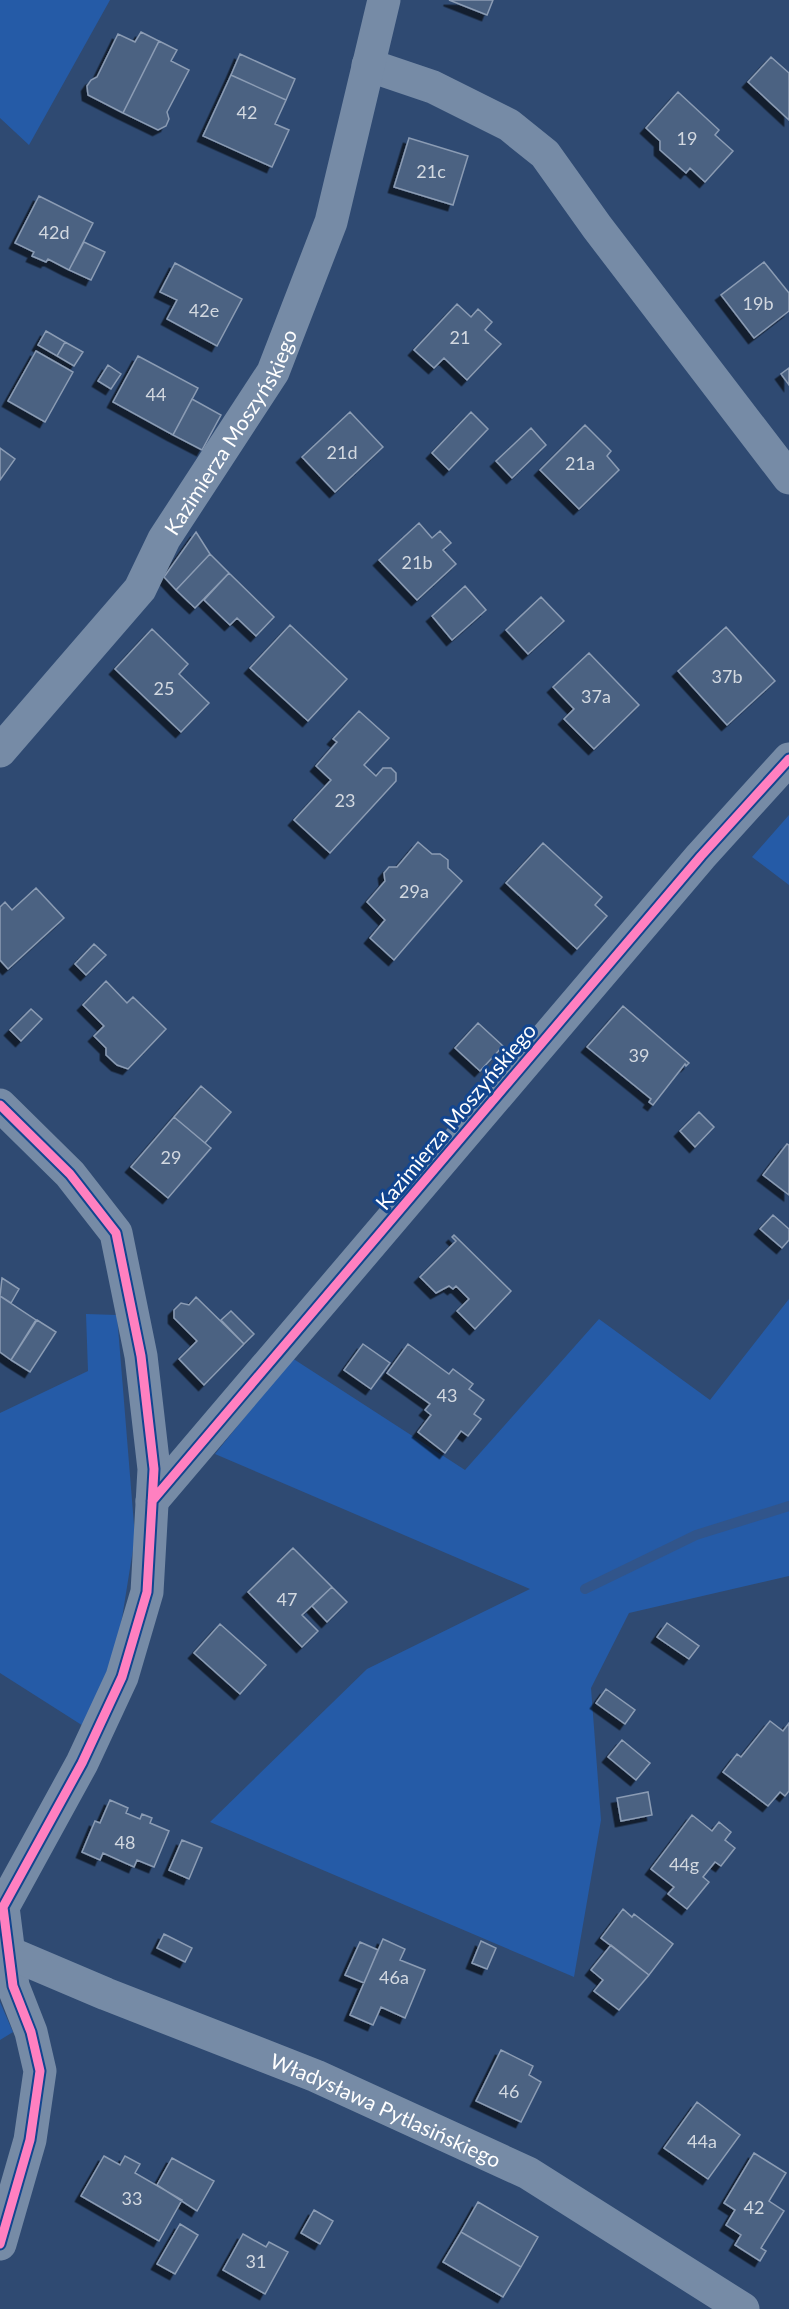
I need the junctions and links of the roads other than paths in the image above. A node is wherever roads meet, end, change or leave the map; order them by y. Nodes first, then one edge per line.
1 (384, 0) edge
2 (368, 65) junction
3 (789, 478) edge
4 (0, 751) edge
5 (789, 759) edge
6 (0, 1105) edge
7 (153, 1501) junction
8 (4, 1952) edge
9 (0, 2244) edge
10 (743, 2309) edge

1 - 2 street, Kazimierza Moszyńskiego
2 - 3 street
2 - 4 street, Kazimierza Moszyńskiego
5 - 7 street, Kazimierza Moszyńskiego
6 - 7 street
7 - 8 street
8 - 9 street
8 - 10 street, Władysława Pytlasińskiego

